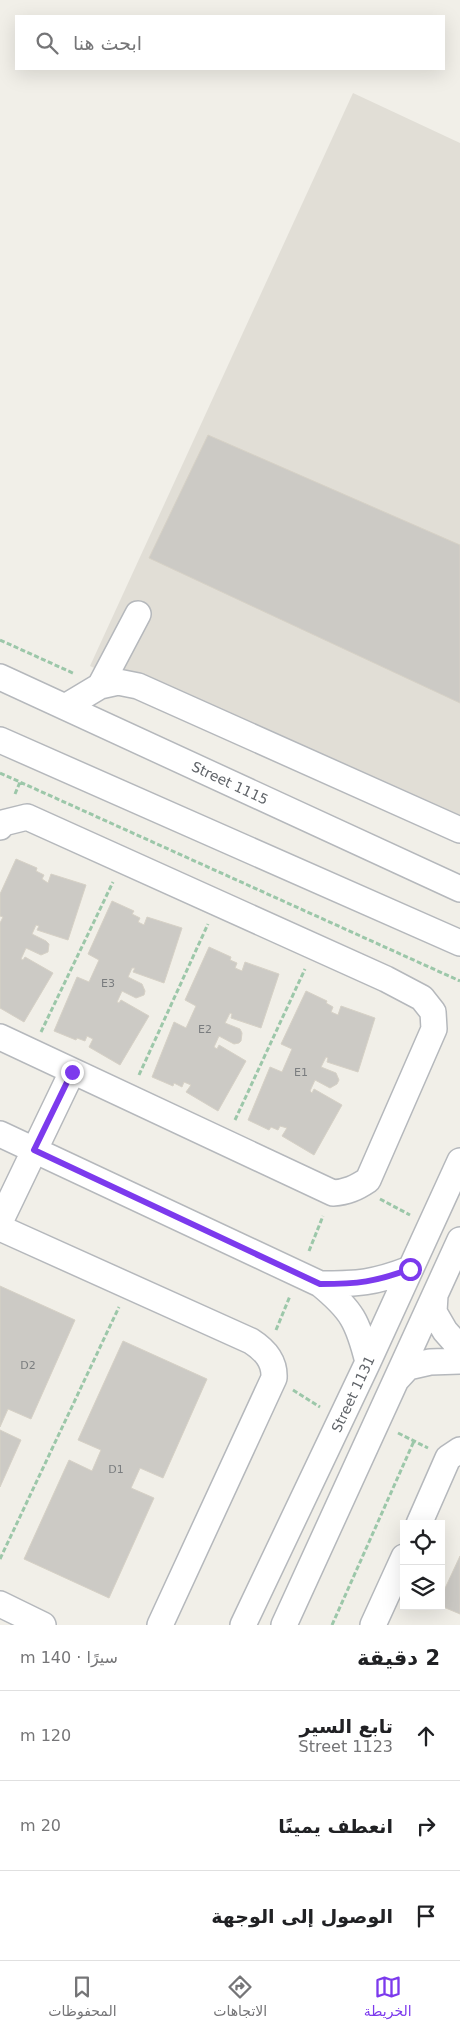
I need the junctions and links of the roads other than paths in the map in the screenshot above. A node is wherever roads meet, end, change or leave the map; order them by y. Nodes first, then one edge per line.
1 (138, 614) dead end
2 (0, 677) edge
3 (100, 686) junction
4 (65, 707) junction
5 (0, 740) edge
6 (0, 827) edge
7 (460, 830) edge
8 (460, 890) edge
9 (460, 944) edge
10 (0, 1037) edge
11 (72, 1072) junction
12 (0, 1134) edge
13 (34, 1150) junction
14 (460, 1161) edge
15 (0, 1222) edge
16 (0, 1228) edge
17 (460, 1240) edge
18 (410, 1269) junction
19 (320, 1284) junction
20 (435, 1295) junction
21 (460, 1348) edge
22 (460, 1361) edge
23 (368, 1362) junction
24 (397, 1379) junction
25 (460, 1450) edge
26 (421, 1520) edge
27 (400, 1565) edge
28 (0, 1604) edge
29 (43, 1625) edge
30 (160, 1625) edge
31 (243, 1625) edge
32 (284, 1625) edge
33 (373, 1625) edge

1 - 3 street
2 - 4 street, Street 1115
3 - 4 street
3 - 7 street
4 - 8 street, Street 1115
5 - 9 street
6 - 11 street
10 - 11 street
11 - 13 street
12 - 13 street
13 - 15 street
13 - 19 street
14 - 18 street, Street 1131
16 - 30 street
17 - 20 street
18 - 19 street
18 - 23 street, Street 1131
19 - 23 street
20 - 21 street
20 - 24 street
22 - 24 street
23 - 31 street, Street 1131
24 - 32 street
25 - 26 street
27 - 33 street
28 - 29 street

